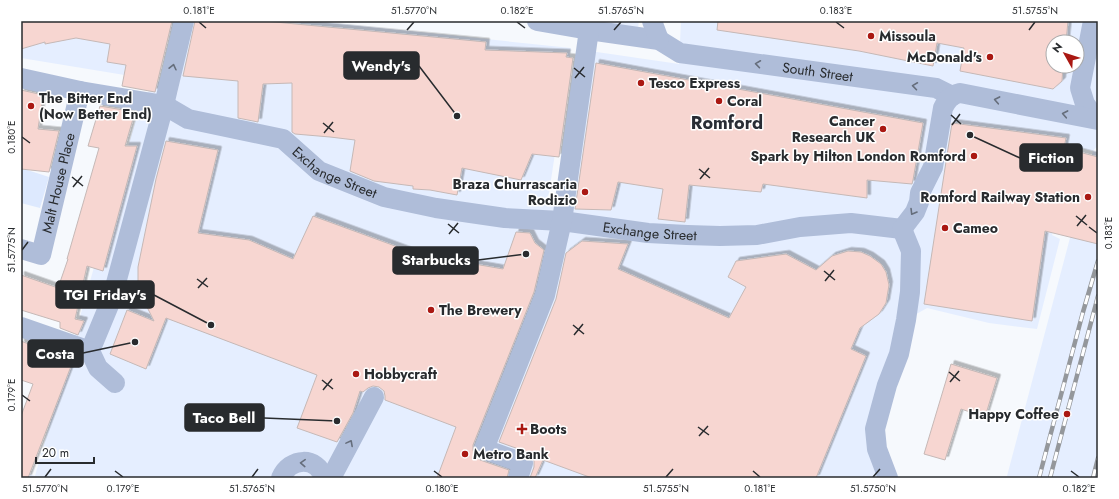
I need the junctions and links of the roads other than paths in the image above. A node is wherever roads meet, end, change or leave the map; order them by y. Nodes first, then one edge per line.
1 (184, 21) edge
2 (537, 21) edge
3 (652, 21) edge
4 (1093, 21) edge
5 (589, 30) junction
6 (659, 40) junction
7 (21, 78) edge
8 (80, 91) junction
9 (952, 96) junction
10 (164, 105) junction
11 (1097, 120) edge
12 (562, 221) junction
13 (902, 229) junction
14 (21, 249) edge
15 (21, 327) edge
16 (90, 350) junction
17 (115, 383) dead end
18 (374, 397) dead end
19 (281, 478) edge
20 (324, 478) edge
21 (331, 478) edge
22 (518, 478) edge
23 (888, 478) edge

10 -> 1 street
2 - 5 street, South Street
3 - 6 street
4 - 11 street
5 - 6 street, South Street
5 - 12 street
9 -> 6 street, South Street
7 - 8 street, Exchange Street
8 - 10 street, Exchange Street
8 - 14 street, Malt House Place
11 -> 9 street, South Street
9 -> 13 street
10 - 12 street, Exchange Street
10 - 16 street
12 - 13 street, Exchange Street
12 - 22 street
13 - 23 street
15 - 16 street
16 - 17 street
21 -> 18 street
20 -> 19 street

